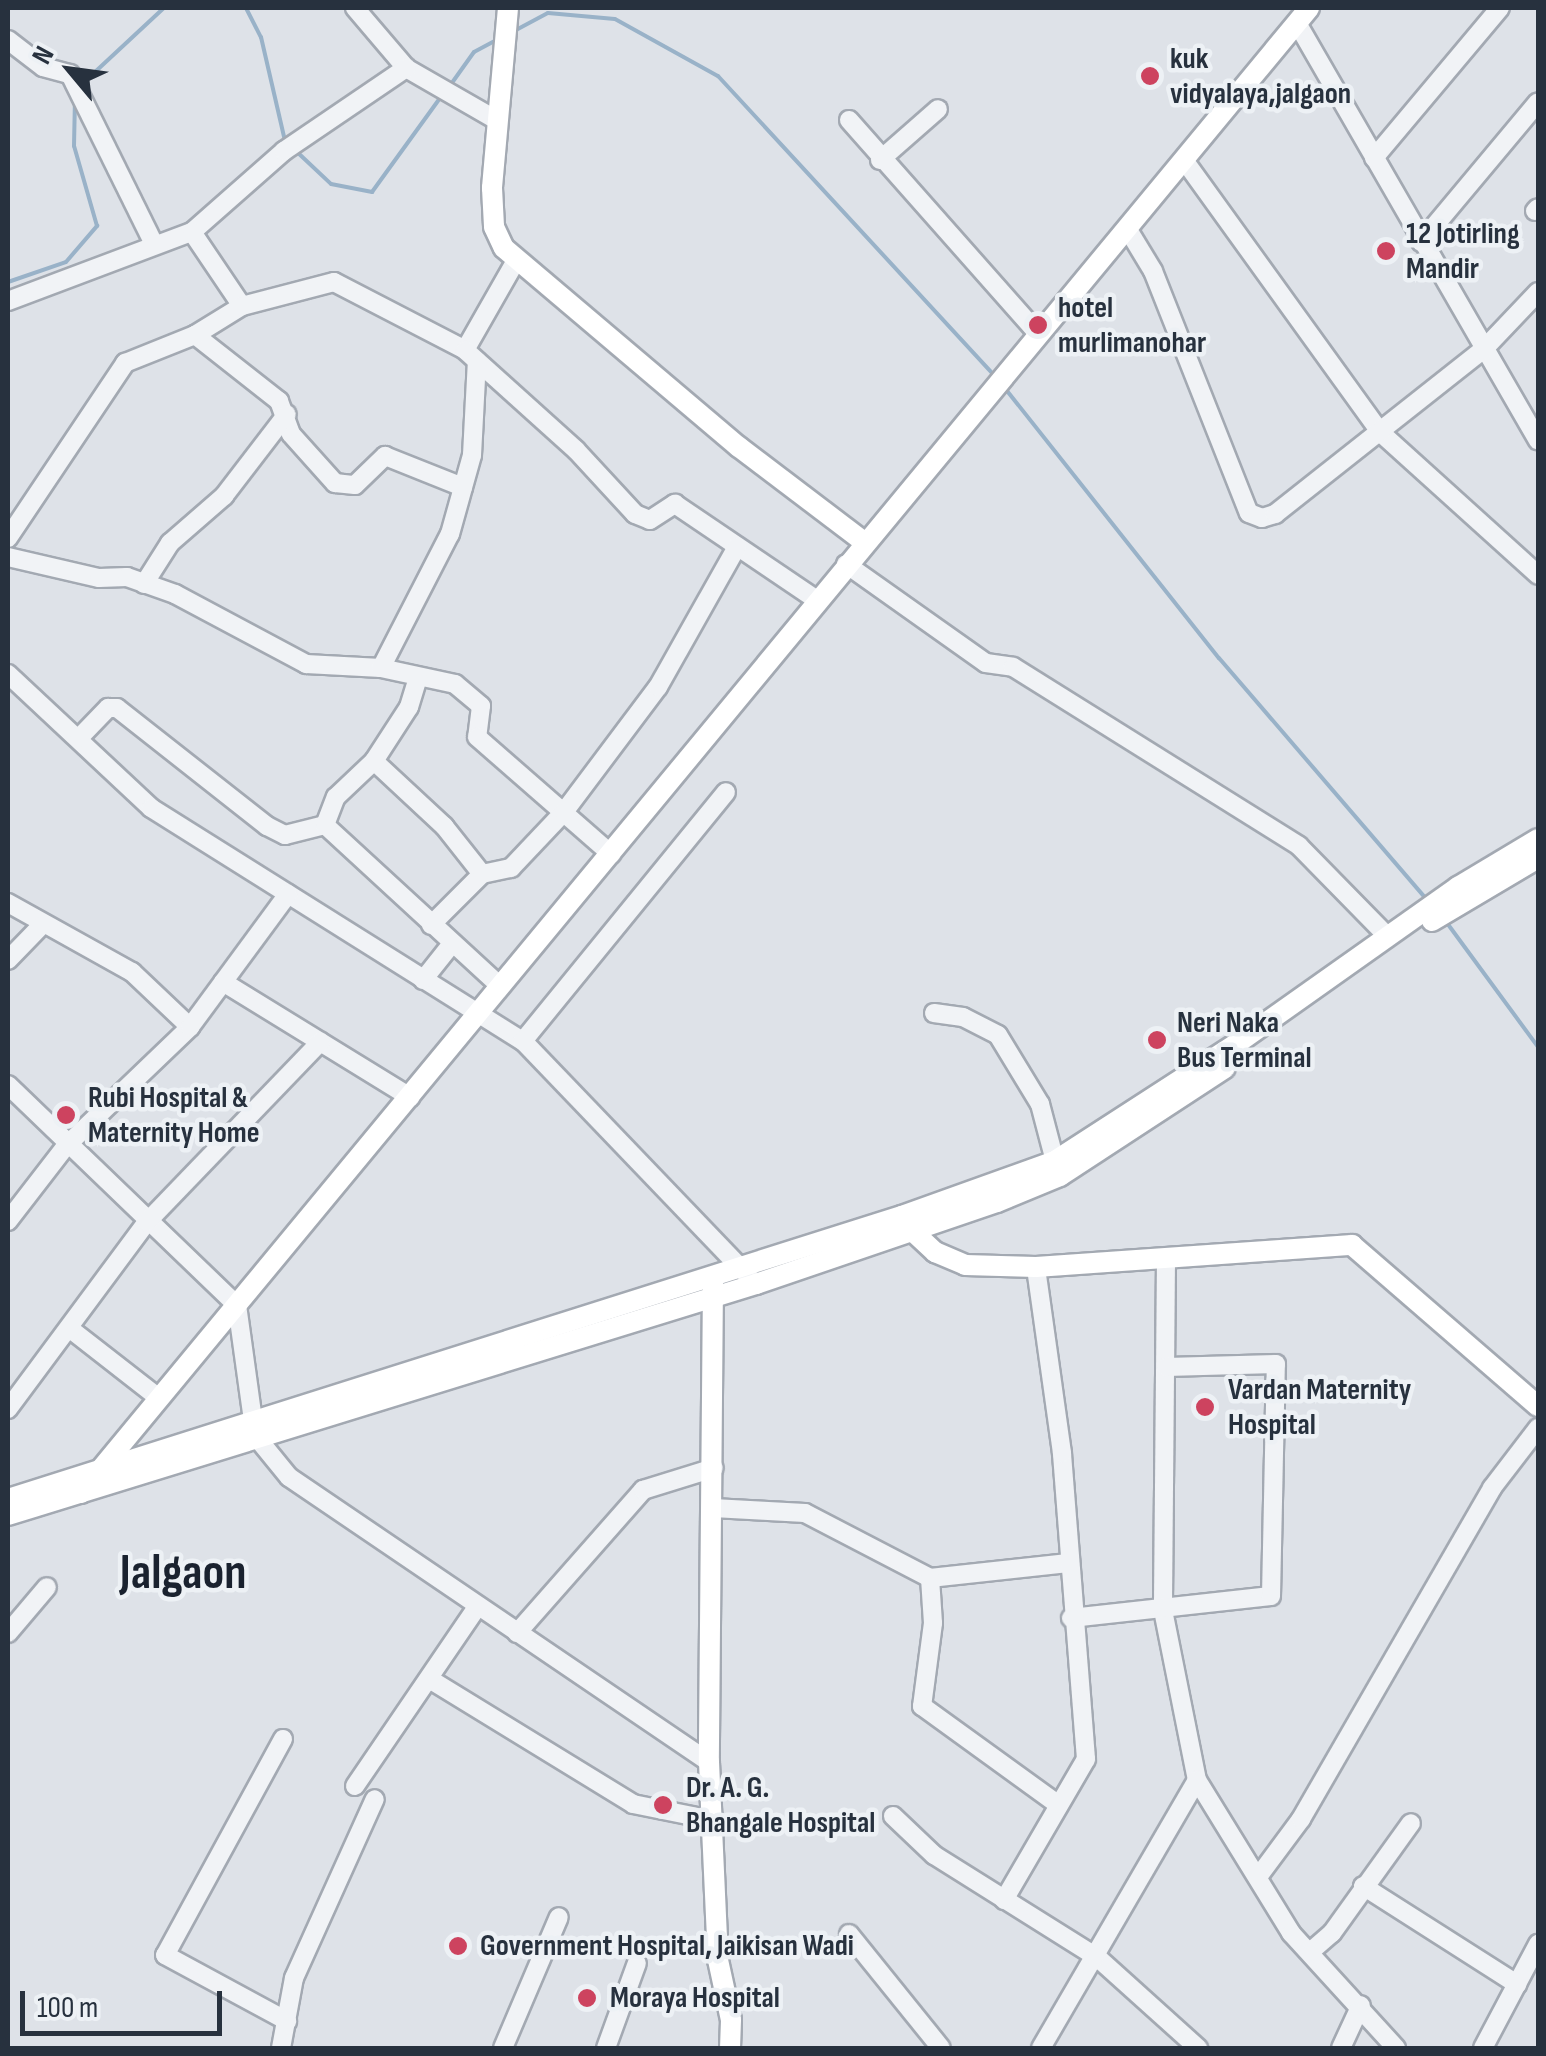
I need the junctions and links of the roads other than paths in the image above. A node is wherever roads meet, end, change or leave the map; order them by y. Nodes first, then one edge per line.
1 (354, 8) edge
2 (508, 8) edge
3 (1500, 8) edge
4 (1303, 15) edge
5 (8, 40) edge
6 (406, 68) junction
7 (1538, 102) edge
8 (938, 109) dead end
9 (849, 120) dead end
10 (498, 121) junction
11 (1374, 158) junction
12 (880, 160) junction
13 (1184, 160) junction
14 (1128, 228) junction
15 (192, 232) junction
16 (1421, 242) junction
17 (154, 244) junction
18 (514, 264) junction
19 (1538, 292) edge
20 (8, 302) edge
21 (242, 306) junction
22 (195, 335) junction
23 (1040, 335) junction
24 (1483, 350) junction
25 (471, 356) junction
26 (287, 414) junction
27 (1380, 432) junction
28 (1538, 441) edge
29 (463, 487) junction
30 (8, 538) edge
31 (863, 541) junction
32 (737, 547) junction
33 (8, 556) edge
34 (846, 564) junction
35 (1538, 575) edge
36 (144, 584) junction
37 (818, 601) junction
38 (382, 668) junction
39 (8, 674) edge
40 (418, 677) junction
41 (79, 738) junction
42 (374, 762) junction
43 (726, 792) dead end
44 (564, 812) junction
45 (324, 825) junction
46 (1538, 839) edge
47 (612, 854) junction
48 (1538, 858) edge
49 (482, 874) junction
50 (1461, 893) junction
51 (288, 894) junction
52 (8, 902) edge
53 (1430, 914) junction
54 (431, 925) junction
55 (41, 926) junction
56 (1387, 936) junction
57 (450, 946) junction
58 (8, 960) edge
59 (422, 980) junction
60 (223, 982) junction
61 (500, 986) junction
62 (934, 1013) dead end
63 (480, 1016) junction
64 (1276, 1024) junction
65 (190, 1027) junction
66 (523, 1041) junction
67 (320, 1042) junction
68 (8, 1085) edge
69 (410, 1097) junction
70 (1163, 1102) junction
71 (66, 1146) junction
72 (1055, 1161) junction
73 (8, 1222) edge
74 (148, 1222) junction
75 (906, 1225) junction
76 (1166, 1259) junction
77 (1036, 1267) junction
78 (740, 1268) junction
79 (756, 1284) junction
80 (713, 1286) junction
81 (237, 1305) junction
82 (69, 1328) junction
83 (1166, 1366) junction
84 (159, 1398) junction
85 (1538, 1406) edge
86 (8, 1408) edge
87 (1538, 1428) edge
88 (256, 1430) junction
89 (714, 1468) junction
90 (100, 1469) junction
91 (80, 1493) junction
92 (8, 1498) edge
93 (713, 1508) junction
94 (8, 1514) edge
95 (1068, 1564) junction
96 (930, 1578) junction
97 (47, 1587) dead end
98 (478, 1606) junction
99 (1162, 1610) junction
100 (1071, 1618) junction
101 (8, 1633) edge
102 (516, 1633) junction
103 (431, 1680) junction
104 (283, 1739) dead end
105 (709, 1762) junction
106 (1197, 1780) junction
107 (355, 1786) dead end
108 (375, 1798) dead end
109 (1059, 1805) junction
110 (893, 1816) dead end
111 (712, 1820) junction
112 (1411, 1823) dead end
113 (1258, 1877) junction
114 (1363, 1886) junction
115 (1004, 1900) junction
116 (559, 1917) dead end
117 (849, 1934) dead end
118 (1538, 1944) edge
119 (1310, 1952) junction
120 (1098, 1958) junction
121 (637, 1963) dead end
122 (1517, 1984) junction
123 (1361, 2005) junction
124 (286, 2021) junction
125 (280, 2048) edge
126 (503, 2048) edge
127 (606, 2048) edge
128 (730, 2048) edge
129 (942, 2048) edge
130 (1041, 2048) edge
131 (1198, 2048) edge
132 (1341, 2048) edge
133 (1396, 2048) edge
134 (1483, 2048) edge

1 - 6 street
2 - 10 main road
3 - 11 street
4 - 11 street
4 - 13 main road
5 - 17 street
6 - 10 street
6 - 15 street
7 - 16 street
8 - 12 street
9 - 12 street
10 - 18 main road
11 - 16 street
12 - 23 street
13 - 14 main road
13 - 27 street
14 - 23 main road
14 - 27 street
15 - 17 street
15 - 21 street
16 - 24 street
17 - 20 street
18 - 25 street
18 - 31 main road
19 - 24 street
21 - 22 street
21 - 25 street
22 - 26 street
22 - 30 street
23 - 31 main road
24 - 27 street
24 - 28 street
25 - 29 street
25 - 32 street
26 - 29 street
26 - 36 street
27 - 35 street
29 - 38 street
31 - 34 main road
32 - 37 street
32 - 44 street
33 - 36 street
34 - 37 main road
34 - 56 street
36 - 38 street
37 - 47 main road
38 - 40 street
39 - 41 street
40 - 42 street
40 - 44 street
41 - 45 street
41 - 51 street
42 - 45 street
42 - 49 street
43 - 66 street
44 - 47 street
44 - 49 street
45 - 54 street
46 - 50 main road
47 - 61 main road
48 - 50 main road
49 - 54 street
50 - 53 main road
51 - 59 street
51 - 60 street
52 - 55 street
53 - 56 main road
53 - 64 main road
54 - 57 street
55 - 58 street
55 - 65 street
56 - 64 main road
57 - 59 street
57 - 61 street
59 - 63 street
60 - 65 street
60 - 67 street
61 - 63 main road
62 - 72 street
63 - 66 street
63 - 69 main road
64 - 70 main road
65 - 71 street
66 - 78 street
67 - 69 street
67 - 74 street
68 - 71 street
69 - 81 main road
70 - 72 main road
70 - 75 main road
71 - 73 street
71 - 74 street
72 - 75 main road
74 - 81 street
74 - 82 street
75 - 77 main road
75 - 78 main road
75 - 79 main road
76 - 77 main road
76 - 83 street
76 - 85 main road
77 - 95 street
78 - 79 street
78 - 80 main road
79 - 80 main road
80 - 88 main road
80 - 89 main road
81 - 84 main road
81 - 88 street
82 - 84 street
82 - 86 street
83 - 99 street
83 - 99 street
84 - 90 main road
87 - 113 street
88 - 90 main road
88 - 91 main road
88 - 98 street
89 - 93 main road
89 - 102 street
90 - 91 main road
90 - 92 main road
91 - 94 main road
93 - 96 street
93 - 105 main road
95 - 96 street
95 - 100 street
96 - 109 street
97 - 101 street
98 - 102 street
98 - 103 street
99 - 100 street
99 - 106 street
100 - 109 street
102 - 105 street
103 - 107 street
103 - 111 street
104 - 124 street
105 - 111 main road
106 - 113 street
106 - 120 street
108 - 124 street
109 - 115 street
110 - 115 street
111 - 128 main road
112 - 114 street
113 - 119 street
114 - 119 street
114 - 122 street
115 - 120 street
116 - 126 street
117 - 129 street
118 - 122 street
119 - 123 street
120 - 130 street
120 - 131 street
121 - 127 street
122 - 134 street
123 - 132 street
123 - 133 street
124 - 125 street

